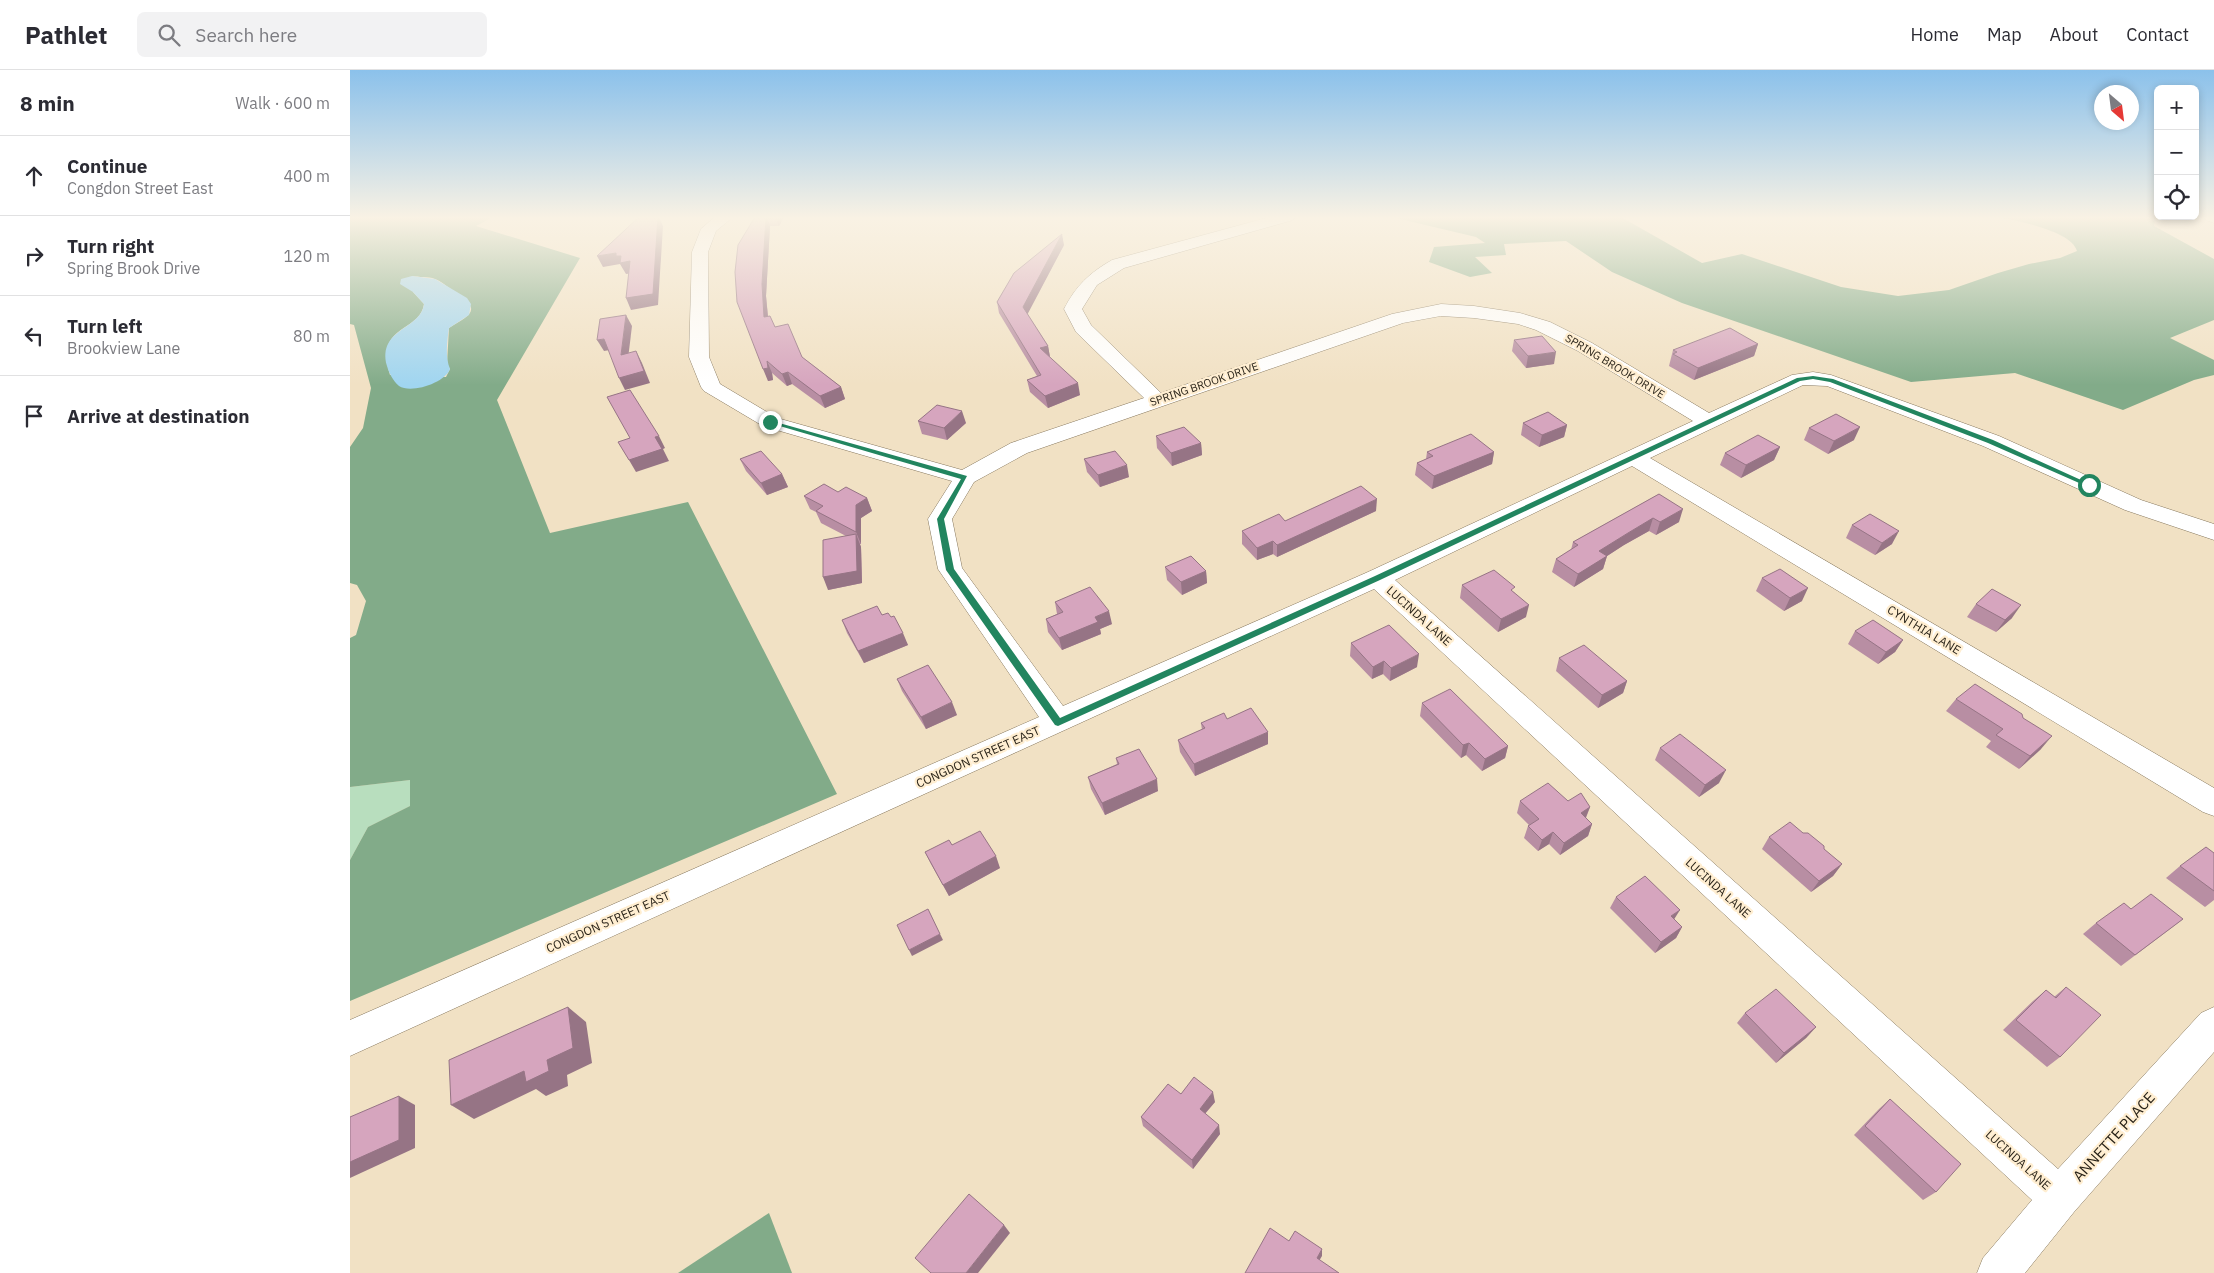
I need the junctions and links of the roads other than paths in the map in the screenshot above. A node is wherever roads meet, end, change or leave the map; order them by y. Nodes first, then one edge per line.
1 (700, 273) edge
2 (1100, 273) edge
3 (1157, 400) junction
4 (1708, 422) junction
5 (1634, 458) junction
6 (965, 478) junction
7 (2214, 532) edge
8 (1377, 578) junction
9 (1058, 722) junction
10 (2214, 803) edge
11 (2214, 1025) edge
12 (350, 1038) edge
13 (2060, 1198) junction
14 (1998, 1273) edge

1 - 6 street
2 - 3 street
3 - 4 street, SPRING BROOK DRIVE
3 - 6 street, SPRING BROOK DRIVE
4 - 5 street, CONGDON STREET EAST
4 - 7 street, CONGDON STREET EAST
5 - 8 street, CONGDON STREET EAST
5 - 10 street, CYNTHIA LANE
6 - 9 street, SPRING BROOK DRIVE
8 - 9 street, CONGDON STREET EAST
8 - 13 street, LUCINDA LANE
9 - 12 street, CONGDON STREET EAST
11 - 13 street, ANNETTE PLACE
13 - 14 street, ANNETTE PLACE

